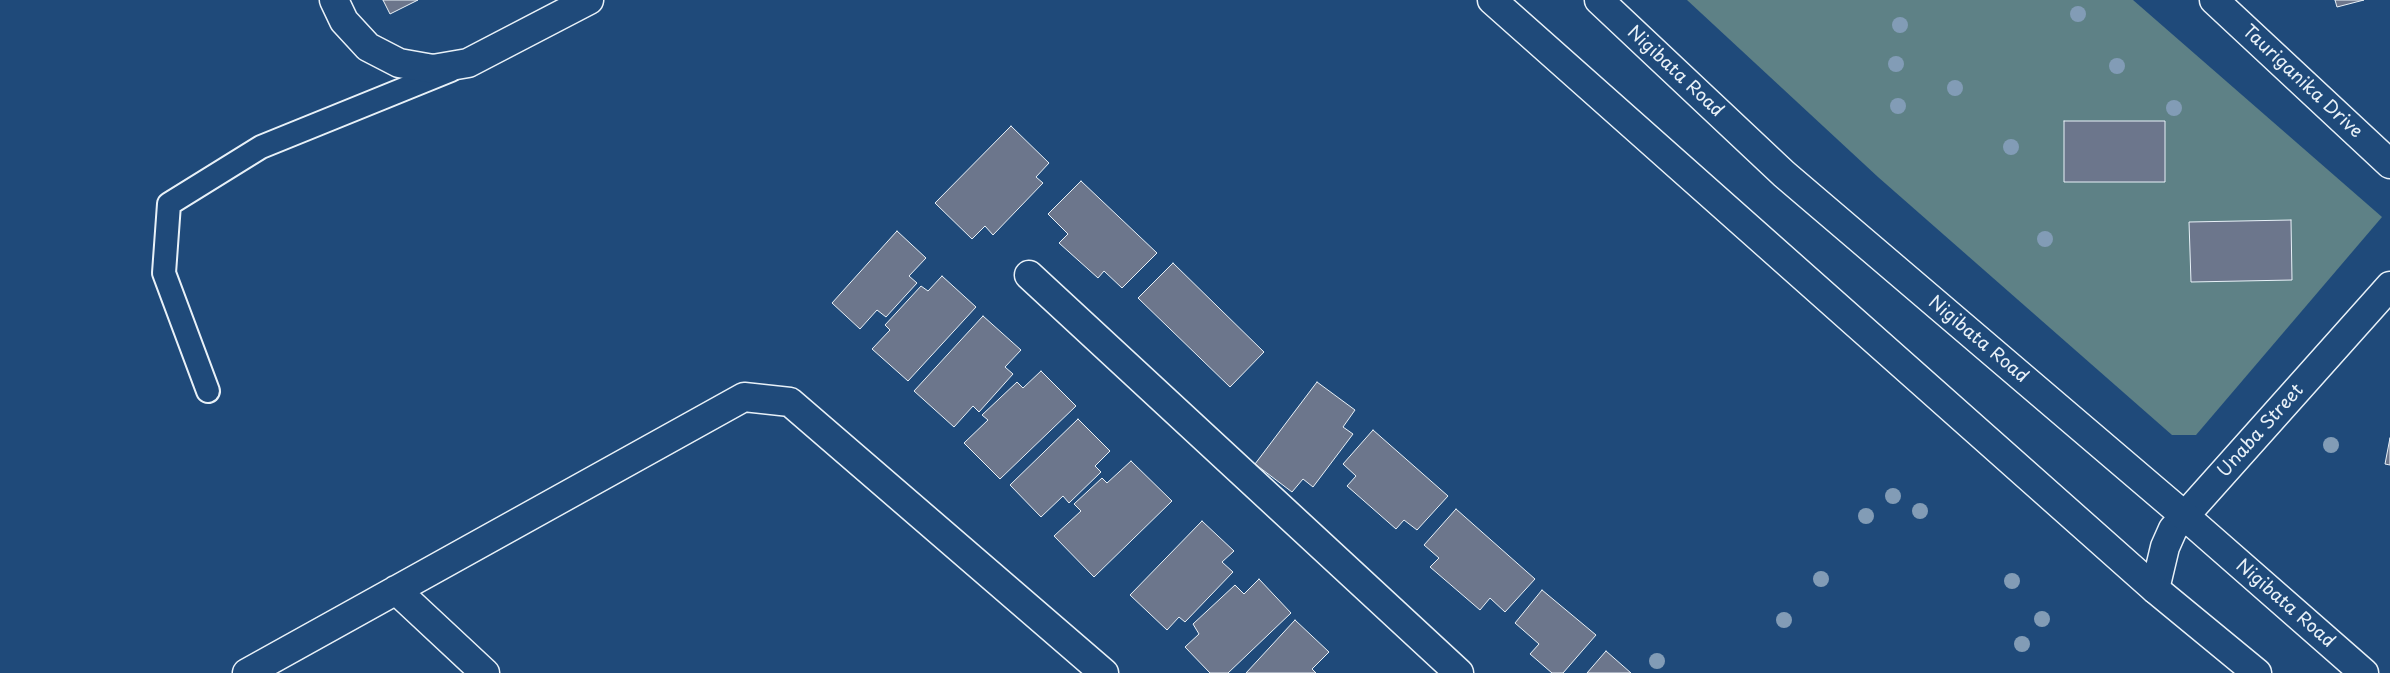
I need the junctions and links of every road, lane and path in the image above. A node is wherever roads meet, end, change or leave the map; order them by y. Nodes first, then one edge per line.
1 (334, 0) edge
2 (589, 0) edge
3 (1492, 0) edge
4 (1599, 0) edge
5 (2214, 0) edge
6 (468, 63) junction
7 (2390, 164) edge
8 (1029, 275) dead end
9 (2390, 286) edge
10 (208, 391) dead end
11 (2186, 517) junction
12 (2155, 588) junction
13 (396, 590) junction
14 (247, 673) edge
15 (485, 673) edge
16 (1104, 673) edge
17 (1459, 673) edge
18 (2257, 673) edge
19 (2364, 673) edge

1 - 6 street
2 - 6 street
3 - 12 street
4 - 11 street, Nigibata Road
5 - 7 street, Tauriganika Drive
6 - 10 lane
8 - 17 street
9 - 11 street, Unaba Street
11 - 12 street, Unaba Street
11 - 19 street, Nigibata Road
12 - 18 street
13 - 14 street
13 - 15 street
13 - 16 street

